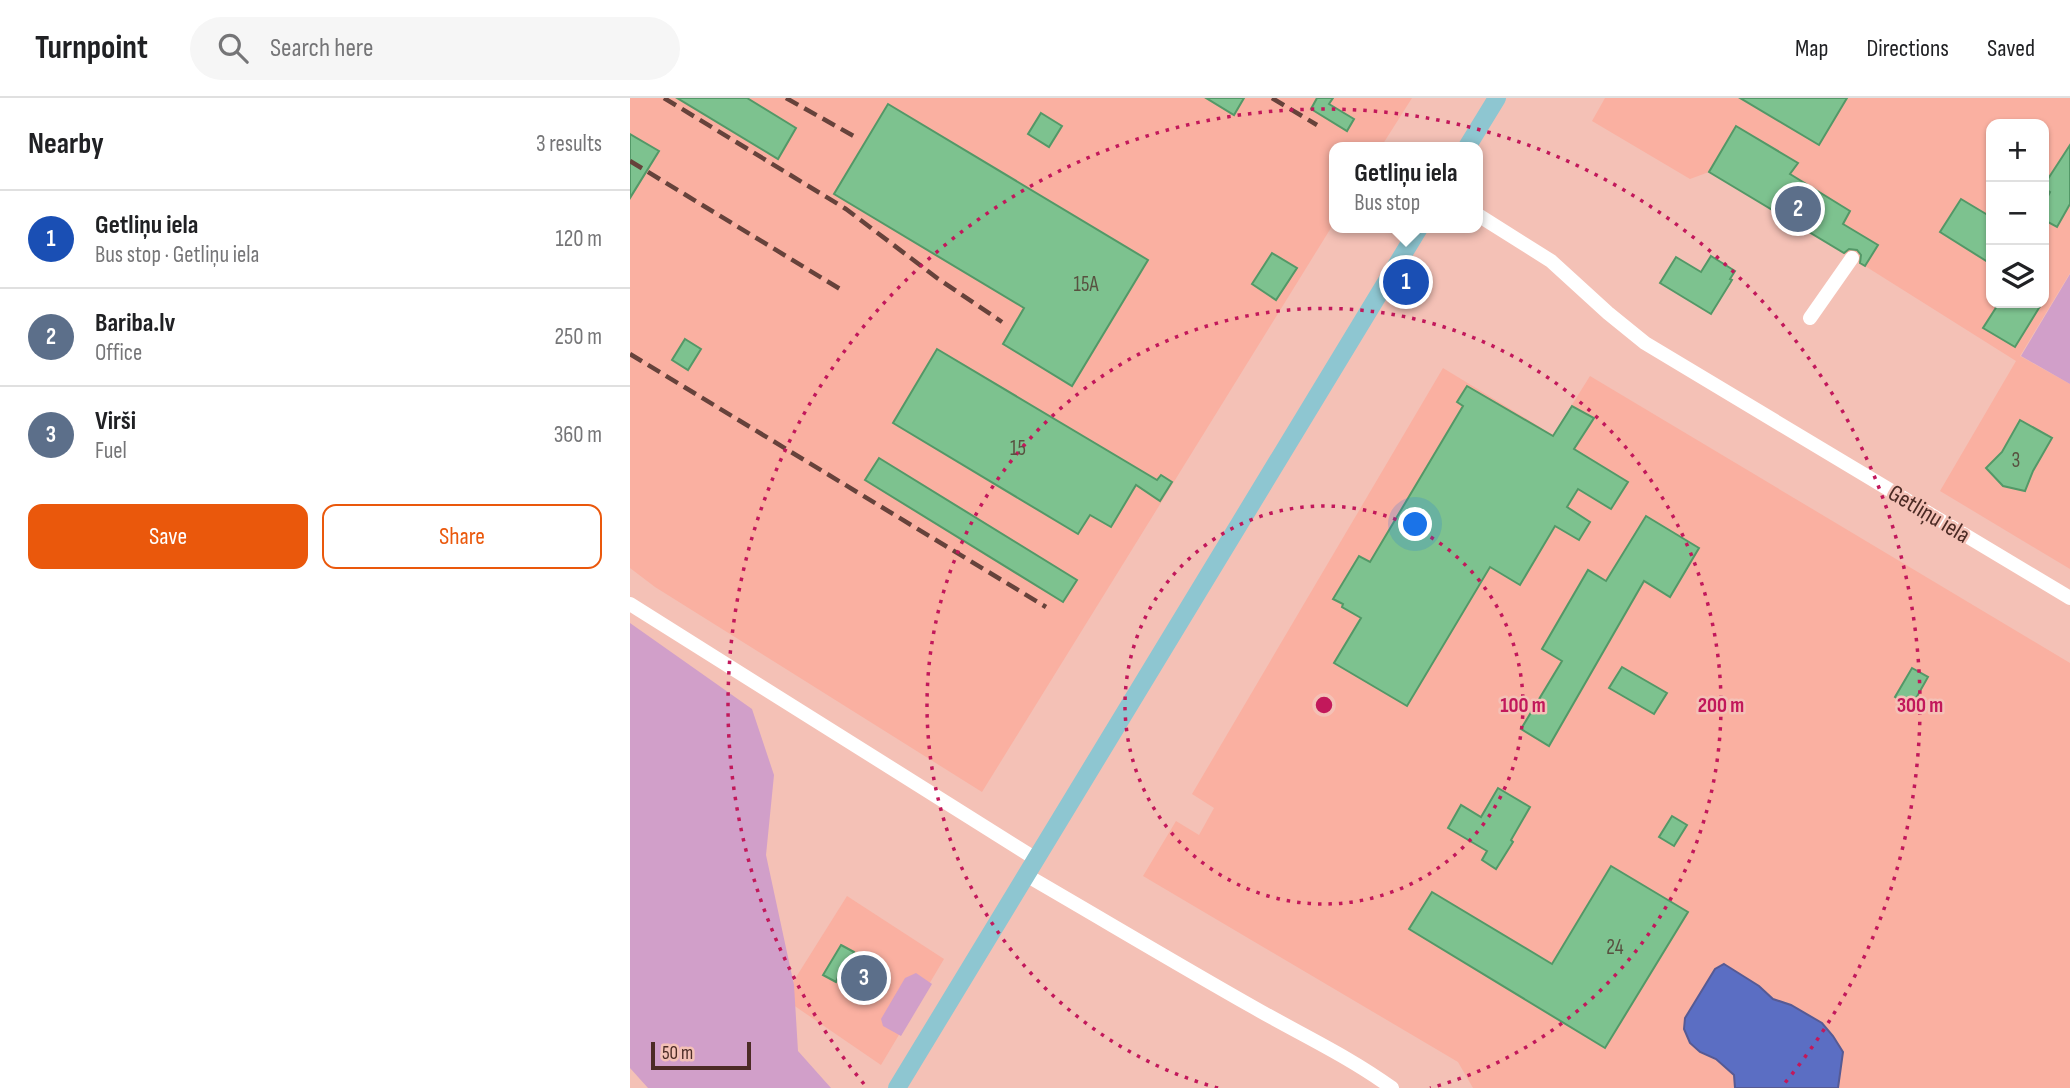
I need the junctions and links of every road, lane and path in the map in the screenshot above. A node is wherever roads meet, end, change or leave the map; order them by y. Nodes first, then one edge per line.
1 (1497, 98) edge
2 (1470, 142) edge
3 (1483, 218) edge
4 (1416, 233) edge
5 (1852, 258) dead end
6 (1810, 318) dead end
7 (2070, 598) edge
8 (630, 604) edge
9 (1036, 859) junction
10 (1026, 875) junction
11 (897, 1088) edge
12 (1392, 1088) edge

1 - 2 main road
3 - 7 street, Getliņu iela
4 - 9 main road
5 - 6 street
8 - 9 street
9 - 10 main road
10 - 11 main road
10 - 12 street

